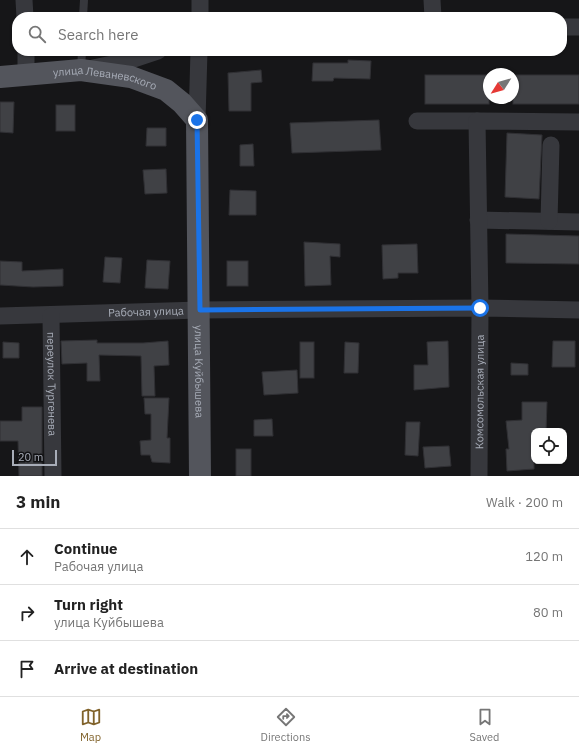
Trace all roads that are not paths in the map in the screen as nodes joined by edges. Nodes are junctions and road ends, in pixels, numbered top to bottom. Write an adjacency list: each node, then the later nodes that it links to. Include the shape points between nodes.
1 (24, 0): 5 (street)
2 (84, 0): 6 (lane)
3 (200, 0): 7 (street)
4 (432, 0): 8 (street)
5 (24, 12)
6 (83, 12)
7 (200, 12)
8 (433, 12)
9 (567, 27): 10 (street)
10 (579, 27)
11 (26, 56): 15 (street)
12 (143, 56): 14 (street, via 131,60)
13 (199, 56): 17 (street, улица Куйбышева)
14 (81, 61): 15 (main road, улица Леваневского); 17 (main road, улица Леваневского, via 166,90)
15 (26, 75): 16 (main road, улица Леваневского)
16 (0, 77)
17 (197, 120): 26 (main road, улица Куйбышева)
18 (417, 121): 19 (street)
19 (477, 122): 20 (street); 22 (street, Комсомольская улица)
20 (579, 122)
21 (551, 145): 23 (street)
22 (478, 220): 23 (street); 25 (street, Комсомольская улица)
23 (549, 222): 24 (street)
24 (579, 222)
25 (480, 308): 26 (street, Рабочая улица); 27 (street, Рабочая улица); 32 (street, Комсомольская улица)
26 (200, 310): 29 (street, Рабочая улица); 31 (main road, улица Куйбышева)
27 (579, 310)
28 (0, 316): 29 (street, Рабочая улица)
29 (51, 316): 30 (street, переулок Тургенева)
30 (53, 476)
31 (200, 476)
32 (480, 476)

